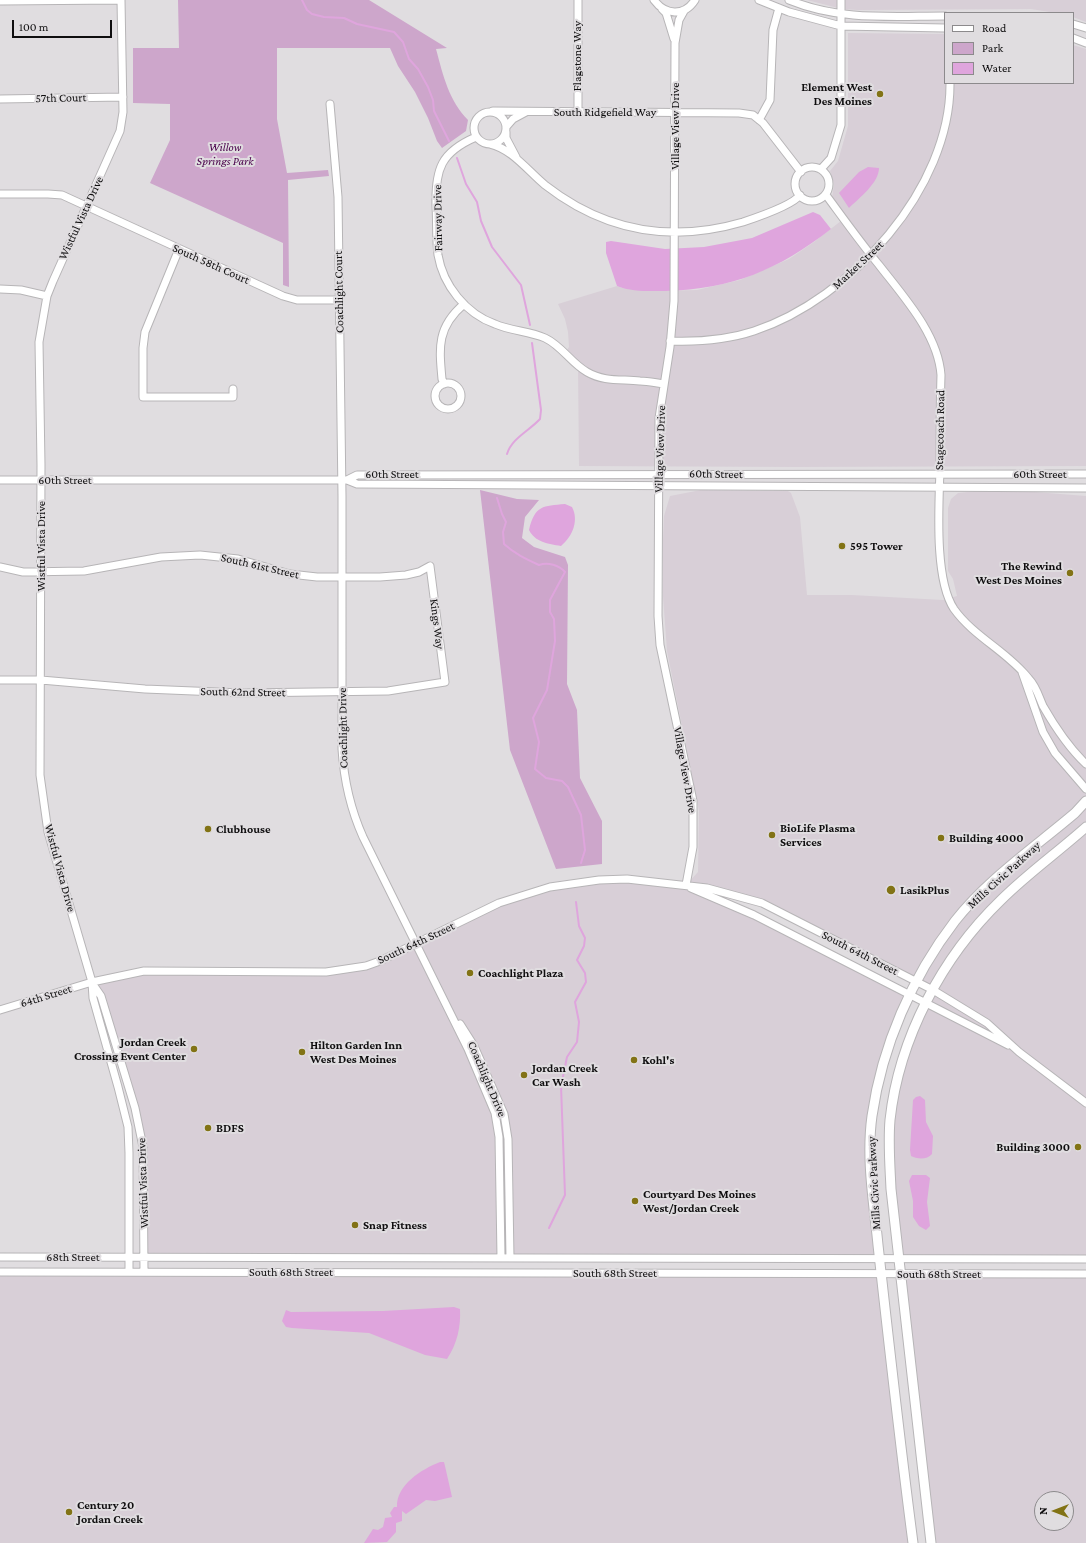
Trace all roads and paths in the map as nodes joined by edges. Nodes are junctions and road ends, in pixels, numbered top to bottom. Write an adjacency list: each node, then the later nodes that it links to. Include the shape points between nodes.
1 (121, 0): 8 (street); 22 (street, Wistful Vista Drive)
2 (578, 0): 28 (street, Flagstone Way)
3 (654, 0): 9 (street)
4 (695, 0): 11 (street)
5 (759, 0): 10 (street)
6 (789, 0): 12 (street)
7 (841, 0): 12 (street)
8 (0, 1)
9 (659, 6): 11 (street, via 672,12); 20 (street, via 666,13)
10 (779, 8): 15 (street); 29 (street, via 773,30 770,100)
11 (684, 11): 20 (street, Village View Drive, via 679,20)
12 (841, 15): 13 (street); 15 (street)
13 (944, 16)
14 (1074, 24): 17 (street)
15 (841, 26): 16 (street); 34 (street, via 841,125 831,158)
16 (944, 28)
17 (1086, 28)
18 (1074, 38): 19 (street)
19 (1086, 43)
20 (675, 44): 27 (street, Village View Drive)
21 (950, 84): 42 (street, Market Street, via 948,114 928,172 892,232)
22 (122, 97): 23 (street, 57th Court); 39 (street, Wistful Vista Drive, via 120,131)
23 (0, 99)
24 (330, 104): 45 (street, Coachlight Court, via 338,179)
25 (493, 111): 26 (street, South Ridgefield Way); 30 (street, via 501,115 506,123); 31 (street, via 482,113 476,119)
26 (526, 112): 28 (street, South Ridgefield Way); 30 (street, via 513,119)
27 (676, 112): 28 (street, South Ridgefield Way); 29 (street, South Ridgefield Way, via 739,113); 40 (street, Village View Drive)
28 (578, 113)
29 (759, 120): 35 (street)
30 (506, 129): 32 (street, via 498,142); 33 (street, via 510,146)
31 (476, 137): 32 (street); 46 (street, Fairway Drive, via 450,152 439,169 436,182 438,256 448,283)
32 (490, 144): 33 (street, via 502,148)
33 (517, 159): 40 (street, via 546,185 584,212 619,225)
34 (821, 169): 35 (street, via 810,167); 37 (street, via 829,178)
35 (801, 172): 38 (street, via 796,182)
36 (0, 194): 39 (street, South 58th Court, via 53,194 71,198)
37 (826, 195): 38 (street, via 811,201); 42 (street, Stagecoach Road)
38 (800, 196): 40 (street, via 764,215 735,224 707,231)
39 (87, 206): 41 (street, South 58th Court); 44 (street, Wistful Vista Drive)
40 (675, 232): 47 (street, Village View Drive, via 674,301)
41 (179, 249): 45 (street, South 58th Court, via 289,298); 50 (street, via 145,332 143,397 233,397)
42 (871, 254): 47 (street, Market Street, via 828,293 788,318 734,337); 52 (street, Stagecoach Road, via 913,308 939,362)
43 (0, 289): 44 (street, via 21,290)
44 (47, 296): 55 (street, Wistful Vista Drive, via 39,342)
45 (340, 300): 56 (street, Coachlight Court)
46 (464, 304): 48 (street, via 449,320 440,340); 49 (street, Fairway Drive, via 495,325 553,342 578,366 594,376 616,381)
47 (670, 341): 49 (street, Village View Drive)
48 (444, 384)
49 (664, 384): 51 (street, Village View Drive, via 660,418)
50 (233, 389)
51 (659, 473): 52 (street, 60th Street); 56 (street, 60th Street, via 357,474); 57 (street, Village View Drive)
52 (940, 473): 53 (street, 60th Street); 58 (street, Stagecoach Road)
53 (1086, 474)
54 (0, 480): 55 (street, 60th Street)
55 (40, 480): 56 (street, 60th Street); 62 (street, Wistful Vista Drive)
56 (344, 480): 57 (street, 60th Street, via 357,484); 63 (street, Coachlight Drive)
57 (659, 485): 58 (street, 60th Street); 73 (street, Village View Drive, via 657,587 660,645 694,812 693,847)
58 (940, 486): 59 (street, 60th Street); 64 (street, Stagecoach Road, via 939,537 949,598 961,617)
59 (1086, 488)
60 (430, 566): 63 (street, South 61st Street, via 406,575); 67 (street, Kings Way)
61 (0, 567): 62 (street, South 61st Street)
62 (41, 573): 63 (street, South 61st Street, via 84,571 161,557 200,555 238,559 303,576); 66 (street, Wistful Vista Drive)
63 (342, 577): 68 (street, Coachlight Drive)
64 (1021, 670): 69 (street, Stagecoach Road, via 1030,680 1062,736); 70 (street, Stagecoach Road, via 1043,732 1055,753)
65 (0, 680): 66 (street, South 62nd Street)
66 (41, 680): 68 (street, South 62nd Street, via 194,692); 75 (street, Wistful Vista Drive, via 40,775 48,832)
67 (445, 682): 68 (street, South 62nd Street, via 388,692)
68 (342, 693): 74 (street, Coachlight Drive, via 344,776 351,807 363,837)
69 (1086, 764)
70 (1086, 789)
71 (1086, 801): 76 (main road, Mills Civic Parkway, via 970,904 942,940)
72 (1086, 827): 77 (main road, Mills Civic Parkway, via 1000,900 952,958)
73 (686, 885): 74 (street, South 64th Street, via 627,879 550,887 499,903); 76 (street, South 64th Street, via 762,903); 78 (street, South 64th Street, via 754,915)
74 (417, 944): 75 (street, South 64th Street, via 380,961 326,972 144,971); 79 (street, Coachlight Drive)
75 (92, 982): 81 (street, 64th Street); 86 (street, Wistful Vista Drive, via 93,998 128,1127); 87 (street, Wistful Vista Drive, via 101,996 140,1126 143,1146)
76 (916, 982): 77 (street, South 64th Street); 78 (main road, Mills Civic Parkway)
77 (933, 990): 80 (main road, Mills Civic Parkway); 82 (street, South 64th Street, via 987,1023)
78 (910, 994): 80 (street, South 64th Street); 89 (main road, Mills Civic Parkway, via 885,1058 872,1119 870,1156)
79 (445, 1003): 85 (street, Coachlight Drive, via 468,1049 495,1114 499,1137); 88 (street, Coachlight Drive, via 474,1046 504,1114 508,1139)
80 (927, 1003): 82 (street, South 64th Street); 90 (main road, Mills Civic Parkway, via 903,1057 890,1119 890,1169)
81 (0, 1010)
82 (1019, 1052): 83 (street, South 64th Street)
83 (1086, 1103)
84 (0, 1257): 86 (street, 68th Street)
85 (501, 1257): 87 (street, South 68th Street); 88 (street, South 68th Street)
86 (129, 1258): 87 (street, 68th Street); 93 (street, Wistful Vista Drive)
87 (145, 1258): 94 (street, Wistful Vista Drive)
88 (510, 1258): 89 (street, South 68th Street)
89 (879, 1258): 90 (street, South 68th Street); 97 (main road, Mills Civic Parkway)
90 (898, 1258): 91 (street, South 68th Street); 95 (main road, Mills Civic Parkway)
91 (1086, 1259)
92 (0, 1272): 93 (street, 68th Street)
93 (129, 1272): 94 (street, 68th Street)
94 (144, 1272): 97 (street, South 68th Street)
95 (899, 1274): 96 (street, South 68th Street); 97 (street, South 68th Street); 99 (main road, Mills Civic Parkway)
96 (1086, 1274)
97 (881, 1275): 98 (main road, Mills Civic Parkway)
98 (912, 1543)
99 (931, 1543)

